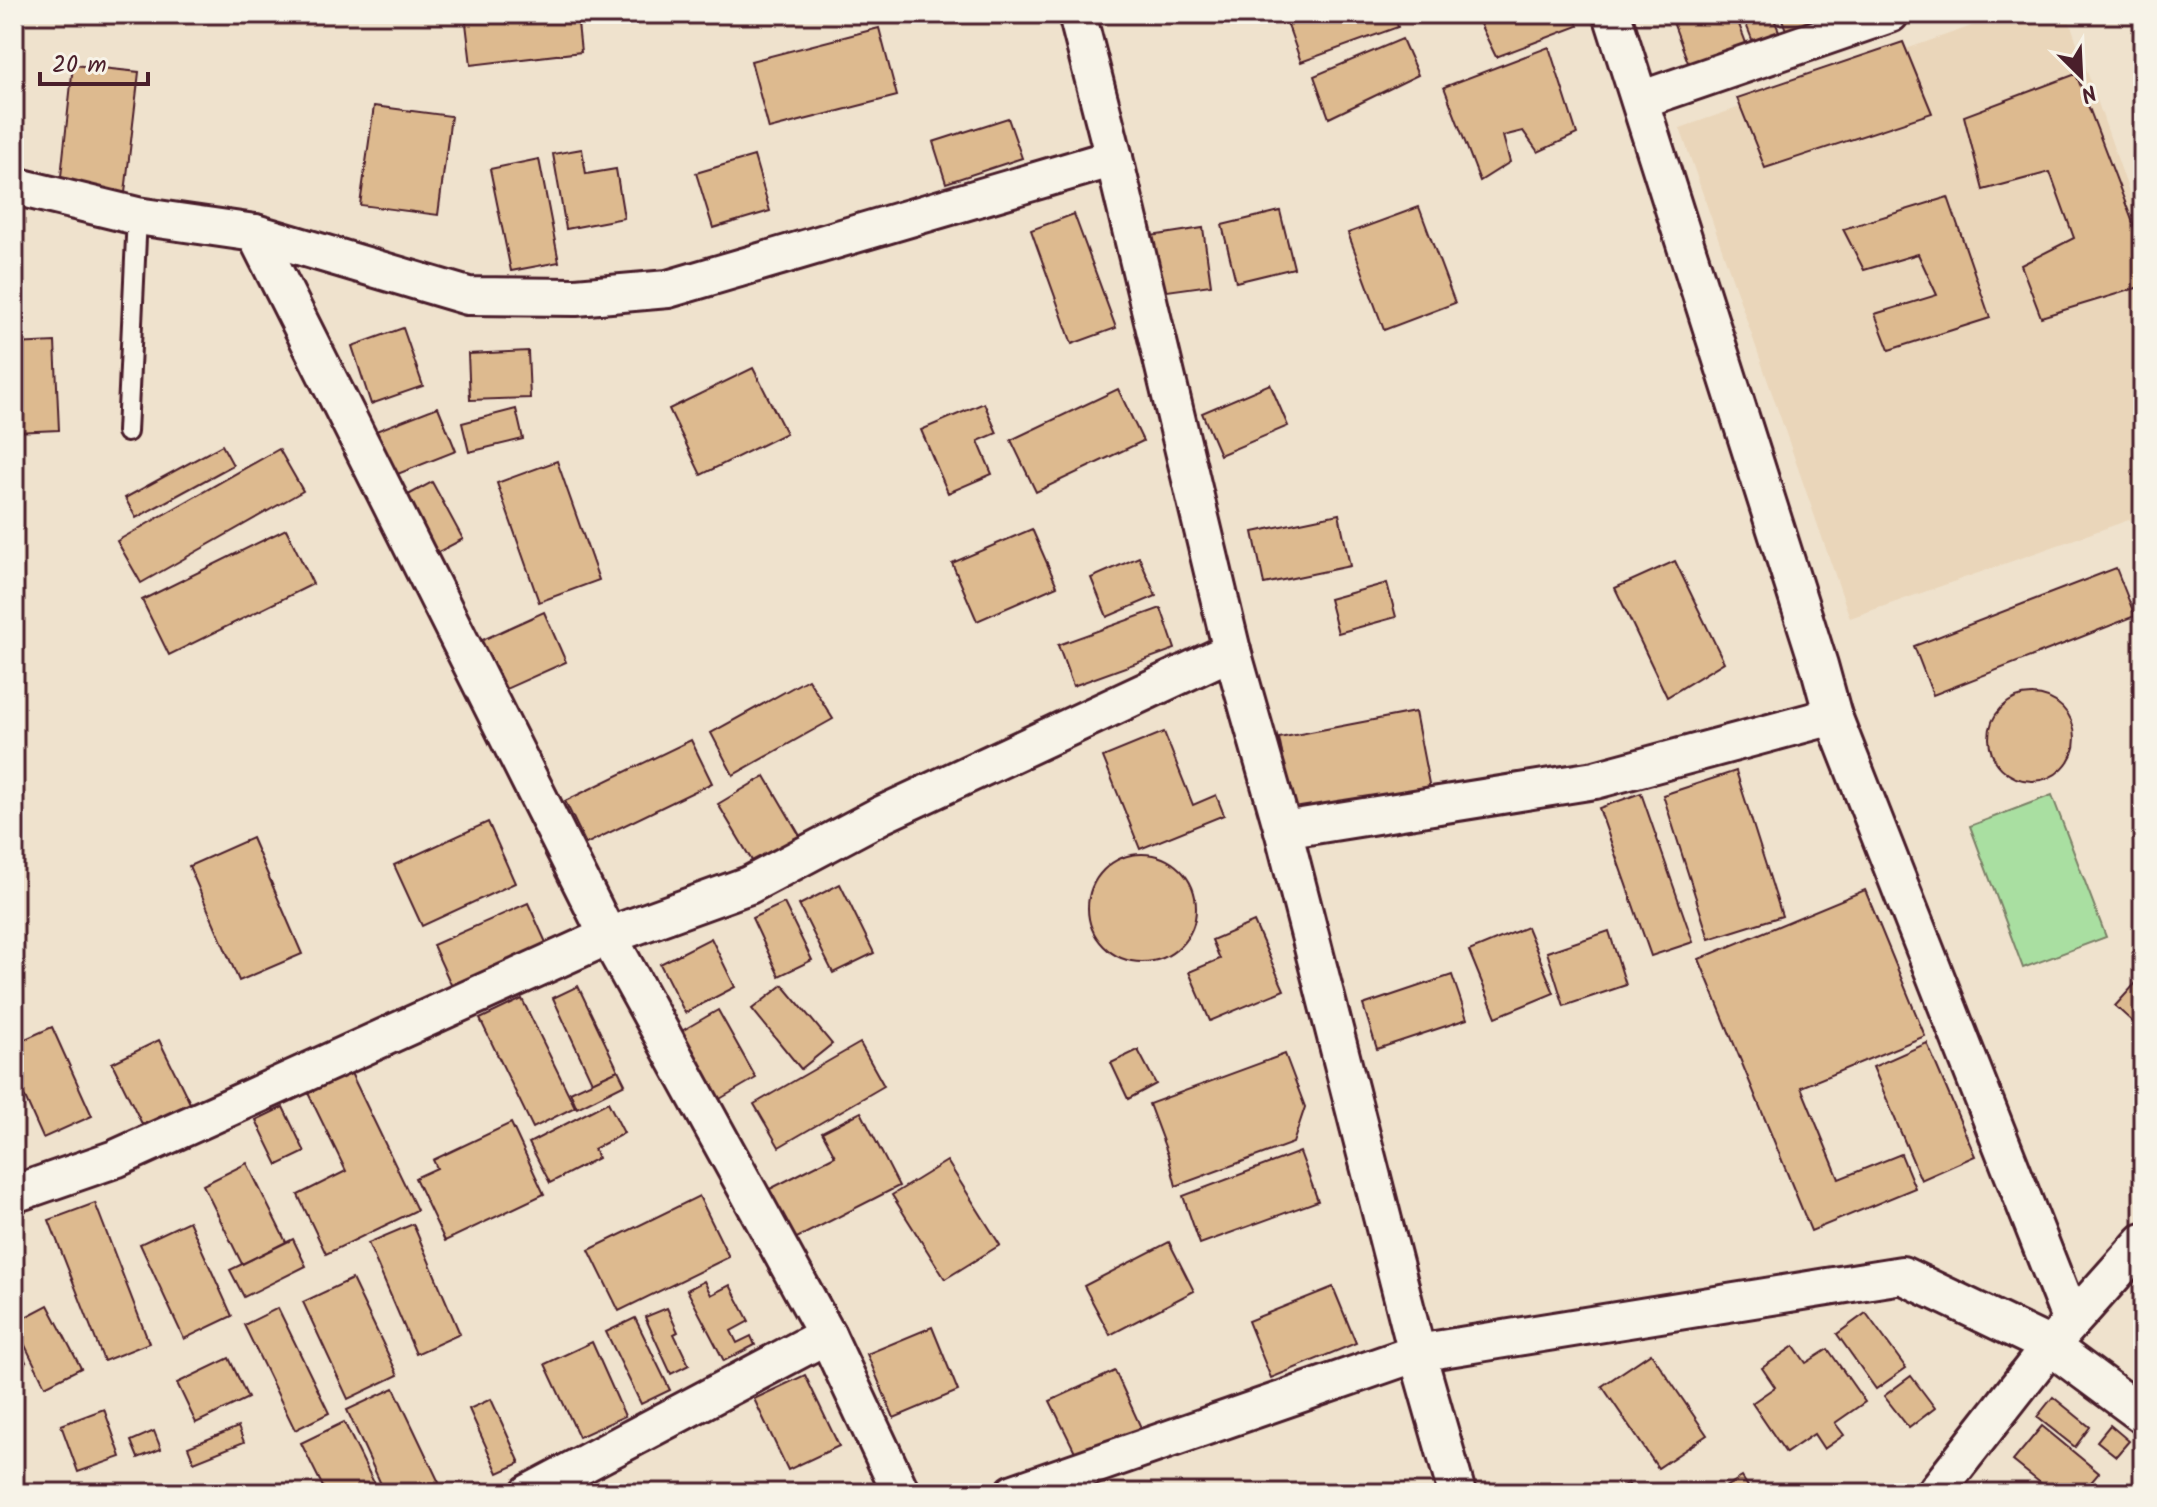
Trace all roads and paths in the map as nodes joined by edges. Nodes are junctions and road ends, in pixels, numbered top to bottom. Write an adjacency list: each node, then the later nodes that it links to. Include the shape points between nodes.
1 (1077, 14): 5 (street)
2 (1612, 14): 4 (street)
3 (1890, 14): 4 (street)
4 (1640, 100): 11 (street)
5 (1114, 158): 8 (street, via 668,289 576,297 468,296); 10 (street)
6 (14, 186): 7 (street)
7 (137, 216): 8 (street); 9 (lane)
8 (255, 233): 13 (street)
9 (127, 432)
10 (1232, 651): 12 (street); 13 (street, via 881,815 749,885)
11 (1833, 716): 12 (street, via 1595,780); 16 (street)
12 (1283, 830): 18 (street)
13 (608, 936): 14 (street, via 115,1159); 17 (street)
14 (14, 1194)
15 (2143, 1242): 16 (street)
16 (2061, 1333): 18 (street, via 1902,1275); 19 (street); 24 (street)
17 (827, 1335): 20 (street); 21 (street)
18 (1417, 1353): 22 (street); 23 (street)
19 (2143, 1415)
20 (529, 1493)
21 (901, 1493)
22 (1014, 1493)
23 (1457, 1493)
24 (1935, 1493)

